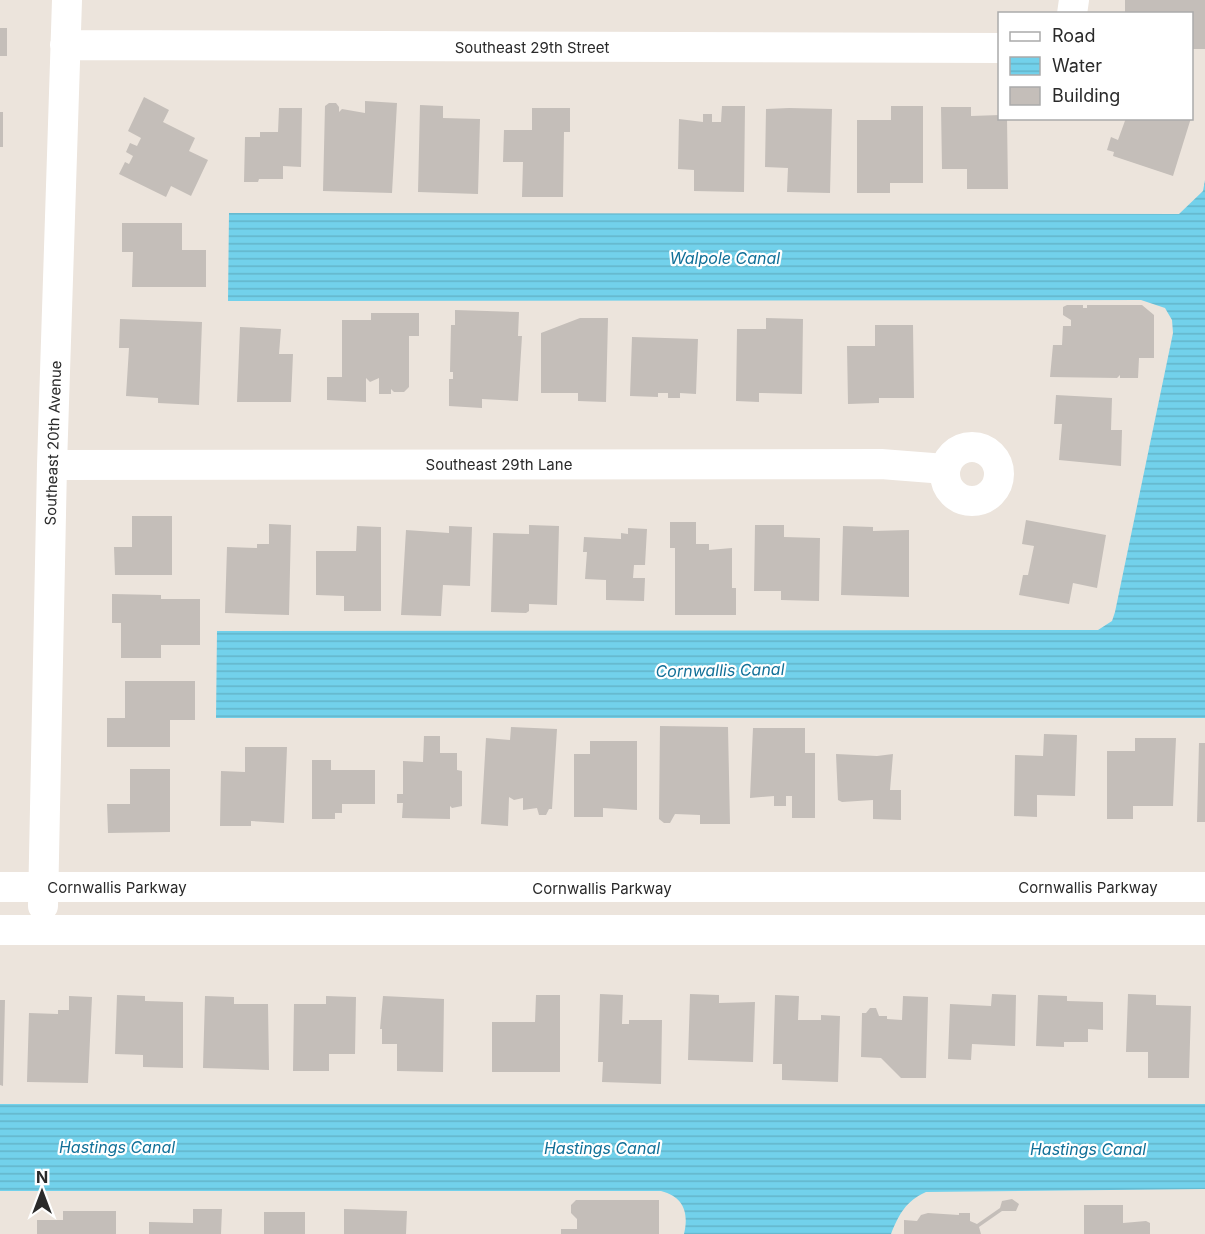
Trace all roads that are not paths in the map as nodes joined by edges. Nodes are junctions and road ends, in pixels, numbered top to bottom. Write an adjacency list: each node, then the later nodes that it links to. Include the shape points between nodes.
1 (67, 0): 2 (street, Southeast 20th Avenue)
2 (65, 45): 3 (street, Southeast 29th Street); 4 (street, Southeast 20th Avenue)
3 (998, 48)
4 (52, 465): 5 (street, Southeast 29th Lane, via 881,464); 7 (street, Southeast 20th Avenue)
5 (945, 469)
6 (0, 887): 7 (street, Cornwallis Parkway)
7 (43, 887): 9 (street, Cornwallis Parkway); 10 (street, Southeast 20th Avenue)
8 (1205, 887): 9 (street, Cornwallis Parkway)
9 (695, 888): 12 (street)
10 (44, 929): 11 (street); 12 (street)
11 (0, 930)
12 (695, 930): 13 (street)
13 (1205, 930)

